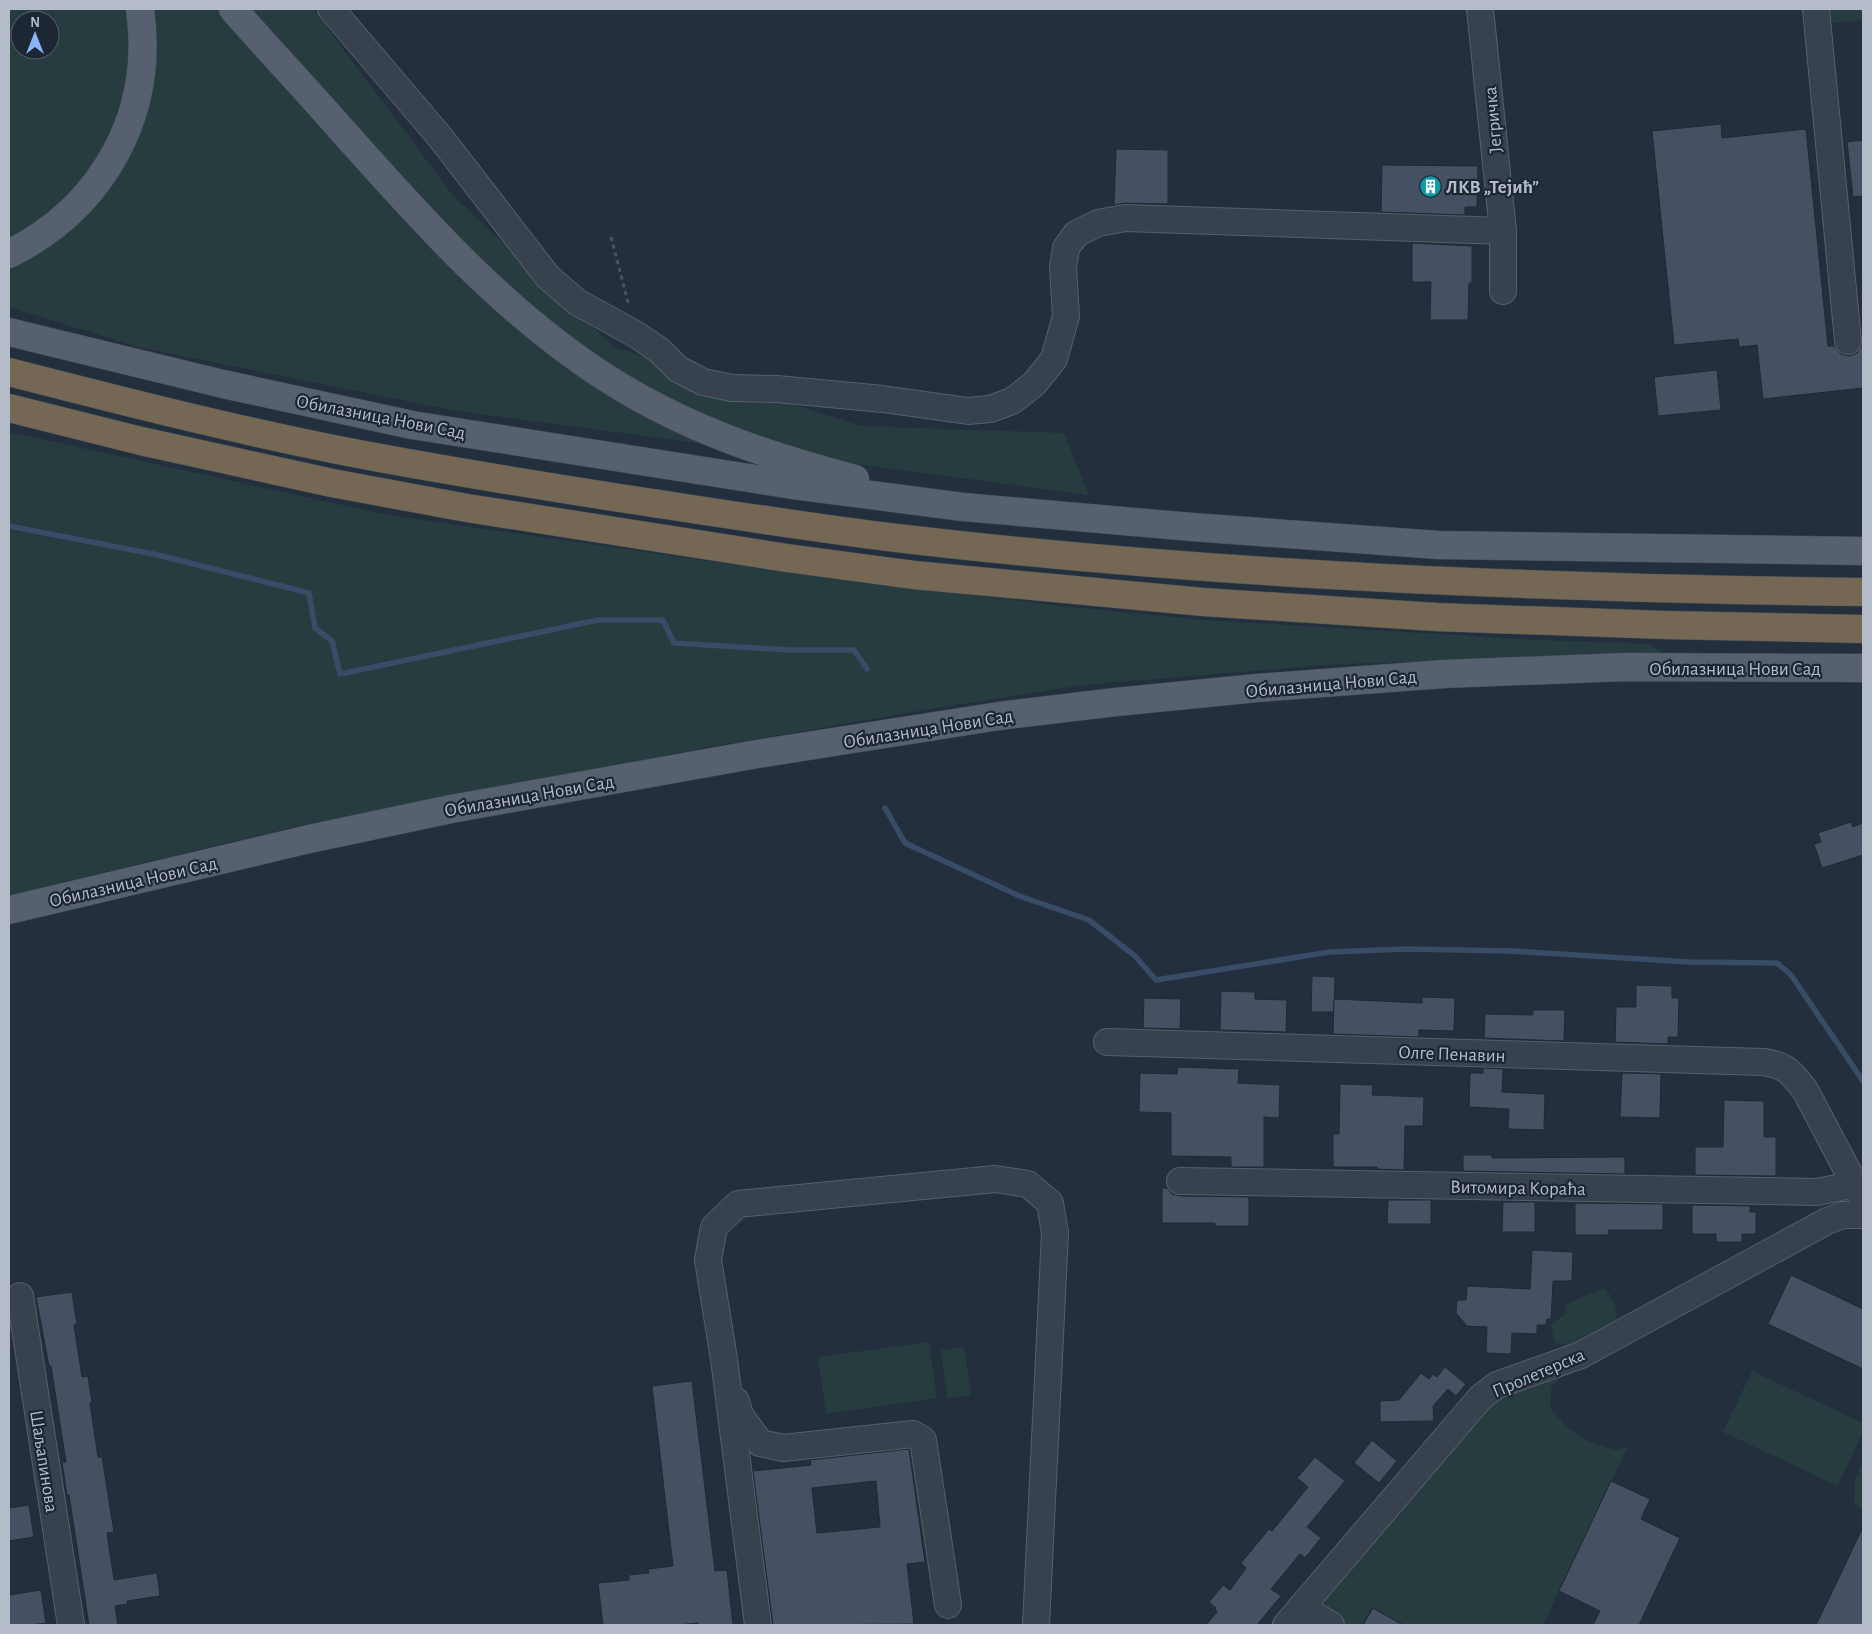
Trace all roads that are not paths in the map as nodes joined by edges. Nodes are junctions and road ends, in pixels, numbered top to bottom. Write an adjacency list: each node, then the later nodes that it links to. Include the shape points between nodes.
1 (140, 9): 7 (main road, via 143,48 137,102 110,164 69,214 44,234)
2 (233, 9): 13 (main road, via 482,279 544,334 608,379 675,416 776,457)
3 (331, 9): 6 (street, via 440,137 548,277 577,302 660,351 678,368 703,382 732,388 883,399 968,411 990,409 1012,401 1034,384 1054,359 1066,316 1062,267 1066,248 1076,234 1098,223 1125,218)
4 (1480, 9): 6 (street, Јегричка)
5 (1816, 9): 10 (street)
6 (1503, 231): 8 (street, Јегричка)
7 (9, 254)
8 (1503, 291)
9 (9, 332): 13 (main road, Обилазница Нови Сад, via 223,384 412,425 793,485)
10 (1848, 341)
11 (9, 372): 15 (highway, via 346,452 792,525 905,539 1046,554 1326,575 1579,586)
12 (9, 408): 16 (highway, via 332,483 467,508 914,575 1203,602 1436,616)
13 (963, 506): 14 (main road, Обилазница Нови Сад, via 1438,544)
14 (1863, 551)
15 (1863, 592)
16 (1863, 629)
17 (1863, 668): 18 (main road, Обилазница Нови Сад, via 1625,667 1444,674 1257,688 999,716 757,754 451,809)
18 (9, 910)
19 (1107, 1042): 21 (street, Олге Пенавин, via 1778,1064 1805,1090)
20 (1180, 1181): 21 (street, Витомира Кораћа)
21 (1860, 1192)
22 (1863, 1215): 26 (street, Пролетерска, via 1843,1215 1827,1221 1581,1355 1497,1385 1481,1397)
23 (20, 1296): 27 (street, Шаљапинова)
24 (724, 1359): 25 (street, via 740,1415 760,1443 783,1448 913,1434 923,1440); 28 (street); 29 (street, via 708,1260 714,1227 738,1204 995,1179 1028,1184 1050,1203 1055,1233)
25 (948, 1605)
26 (1294, 1616): 30 (street)
27 (71, 1625)
28 (758, 1625)
29 (1036, 1625)
30 (1331, 1625)

